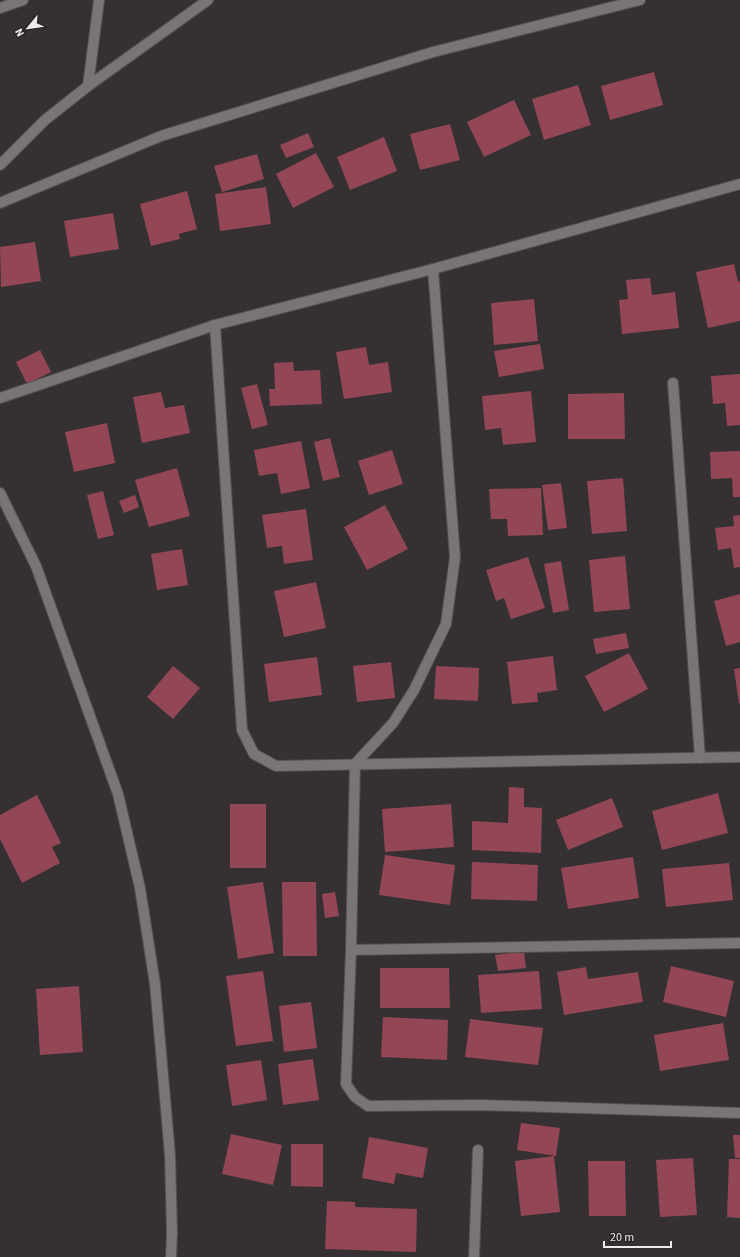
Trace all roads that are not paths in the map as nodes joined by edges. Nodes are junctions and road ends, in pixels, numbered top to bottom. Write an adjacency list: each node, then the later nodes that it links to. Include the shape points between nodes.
1 (23, 0): 5 (street)
2 (99, 0): 6 (street)
3 (208, 0): 6 (street)
4 (640, 0): 9 (street, via 433,52 161,136)
5 (0, 8)
6 (88, 86): 7 (street, via 45,120)
7 (0, 164)
8 (740, 184): 10 (street)
9 (0, 203)
10 (433, 270): 11 (street); 17 (street, via 455,557 446,624 414,690 393,723)
11 (215, 325): 13 (street); 17 (street, via 242,730 254,754 276,766)
12 (673, 383): 16 (street)
13 (0, 398)
14 (0, 493): 22 (street, via 36,566 118,794 140,888 156,984 170,1155)
15 (740, 757): 16 (street)
16 (700, 758): 17 (street)
17 (355, 764): 19 (street)
18 (740, 943): 19 (street)
19 (351, 950): 20 (street, via 346,1084 355,1097 368,1106 480,1105)
20 (740, 1113)
21 (478, 1150): 23 (street)
22 (171, 1257)
23 (474, 1257)

